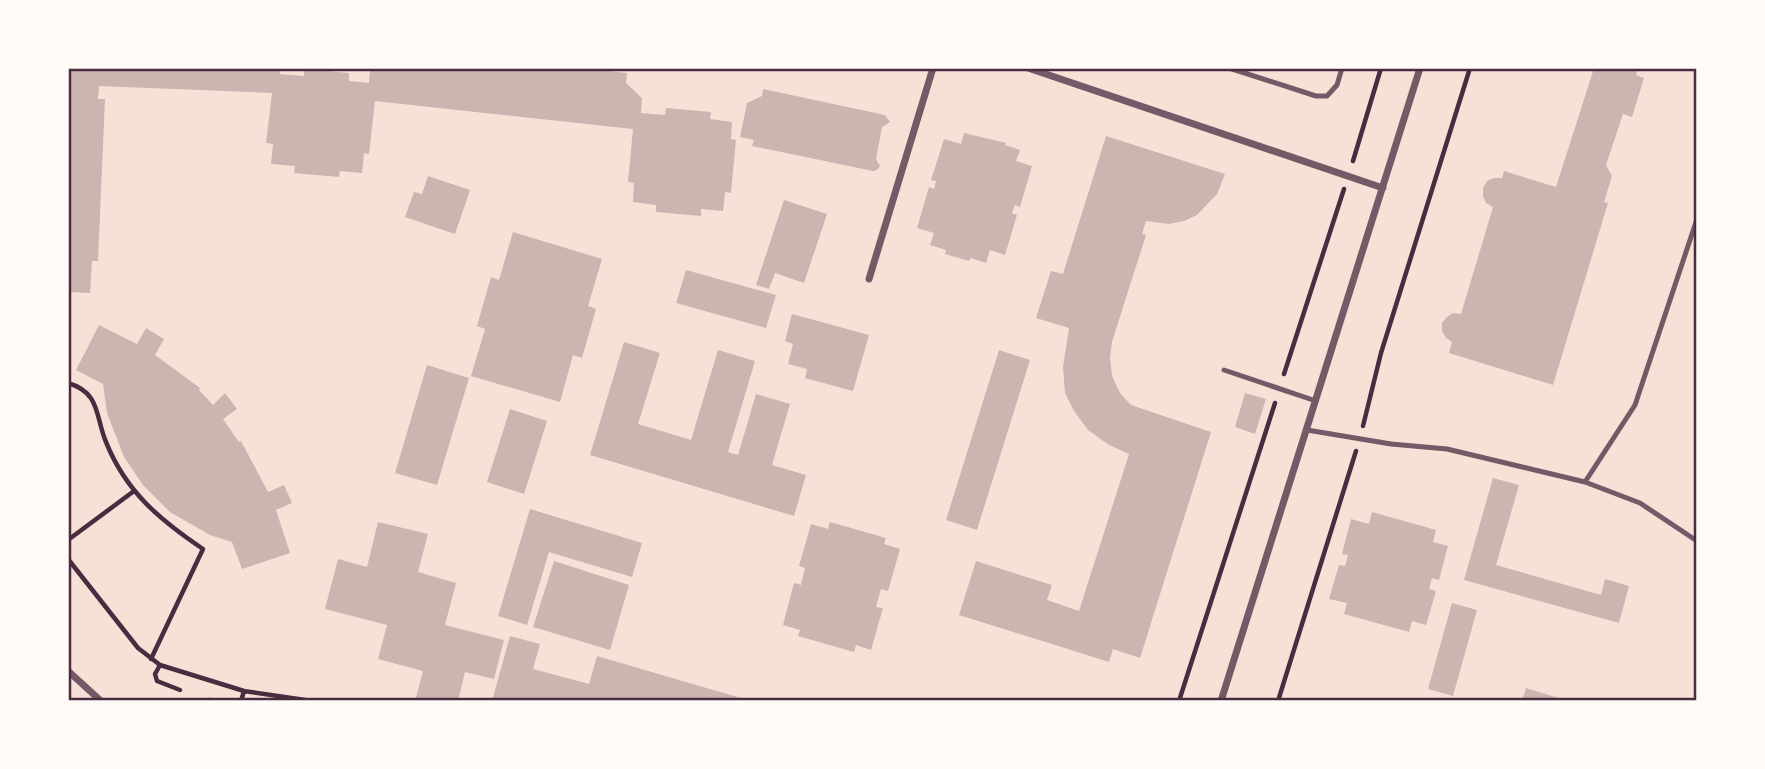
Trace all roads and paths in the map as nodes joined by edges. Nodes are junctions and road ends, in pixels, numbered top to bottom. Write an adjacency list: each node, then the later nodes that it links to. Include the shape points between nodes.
1 (933, 68): 9 (street)
2 (1028, 68): 7 (street)
3 (1228, 68): 4 (lane, via 1316,96 1327,96 1337,85)
4 (1342, 68)
5 (1420, 68): 7 (street)
6 (1470, 68): 14 (path, via 1381,353)
7 (1382, 188): 12 (street)
8 (1697, 219): 15 (lane, via 1634,405)
9 (869, 279)
10 (1224, 370): 12 (lane)
11 (68, 383): 16 (path, via 94,398 105,440)
12 (1316, 401): 13 (street)
13 (1307, 430): 14 (lane); 28 (street)
14 (1359, 439): 15 (lane, via 1447,449); 29 (path)
15 (1586, 482): 18 (lane, via 1640,503)
16 (134, 491): 17 (path); 20 (path, via 165,523 203,549)
17 (68, 540)
18 (1697, 541)
19 (68, 559): 20 (path)
20 (151, 659): 21 (path)
21 (160, 665): 23 (path, via 155,674 158,681); 24 (path)
22 (68, 671): 25 (street)
23 (180, 690)
24 (244, 691): 26 (path); 27 (path)
25 (101, 701)
26 (241, 701)
27 (312, 701)
28 (1221, 701)
29 (1278, 701)

